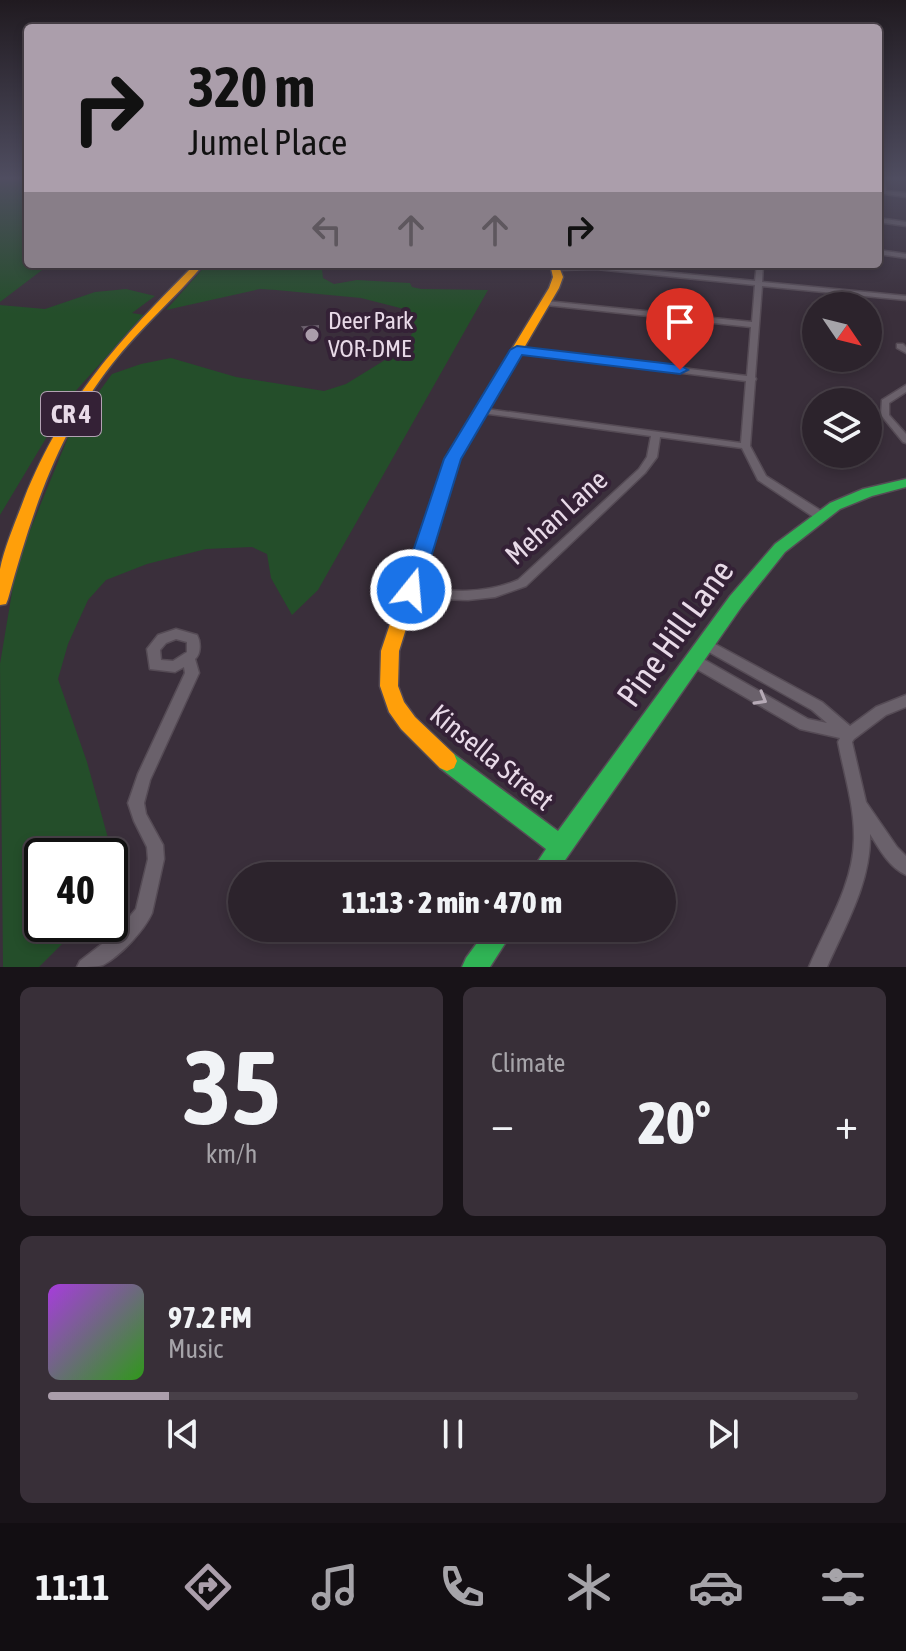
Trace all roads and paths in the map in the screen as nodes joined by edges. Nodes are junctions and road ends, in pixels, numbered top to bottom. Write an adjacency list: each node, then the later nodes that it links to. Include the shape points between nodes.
1 (882, 253): 2 (street)
2 (906, 256)
3 (196, 268): 21 (street, CR 4, via 112,359 65,424 42,474)
4 (556, 268): 9 (street, Kinsella Street, via 557,282)
5 (606, 268): 7 (street)
6 (760, 268): 7 (street)
7 (759, 283): 8 (street); 10 (street)
8 (906, 298)
9 (546, 303): 10 (street); 11 (street, Kinsella Street)
10 (755, 325): 12 (street)
11 (517, 350): 12 (street); 14 (street, Kinsella Street)
12 (752, 379): 17 (street)
13 (906, 388): 16 (street, via 885,402 885,415)
14 (482, 410): 15 (street); 20 (street, Kinsella Street, via 452,459)
15 (656, 434): 17 (street); 20 (street, Mehan Lane, via 652,457 642,471 522,583 464,598)
16 (906, 440)
17 (745, 446): 19 (street, via 762,478)
18 (906, 483): 19 (street, Pine Hill Lane, via 866,492)
19 (819, 515): 22 (street, Pine Hill Lane, via 762,563)
20 (411, 590): 28 (street, Kinsella Street, via 390,651 387,680 395,705 429,745)
21 (0, 599)
22 (704, 643): 24 (street, Pine Hill Lane); 26 (street, via 817,706)
23 (189, 659): 32 (street, via 192,673 136,803 156,859 143,913 121,940)
24 (693, 660): 26 (street, one-way to 26, via 805,725); 28 (street, Pine Hill Lane)
25 (906, 701): 26 (street)
26 (849, 734): 27 (street, via 845,742)
27 (860, 804): 30 (street); 34 (street, via 862,843 856,875)
28 (561, 847): 29 (street, Pine Hill Lane)
29 (550, 862)
30 (906, 867)
31 (493, 942): 33 (street)
32 (86, 967)
33 (475, 967)
34 (818, 967)

